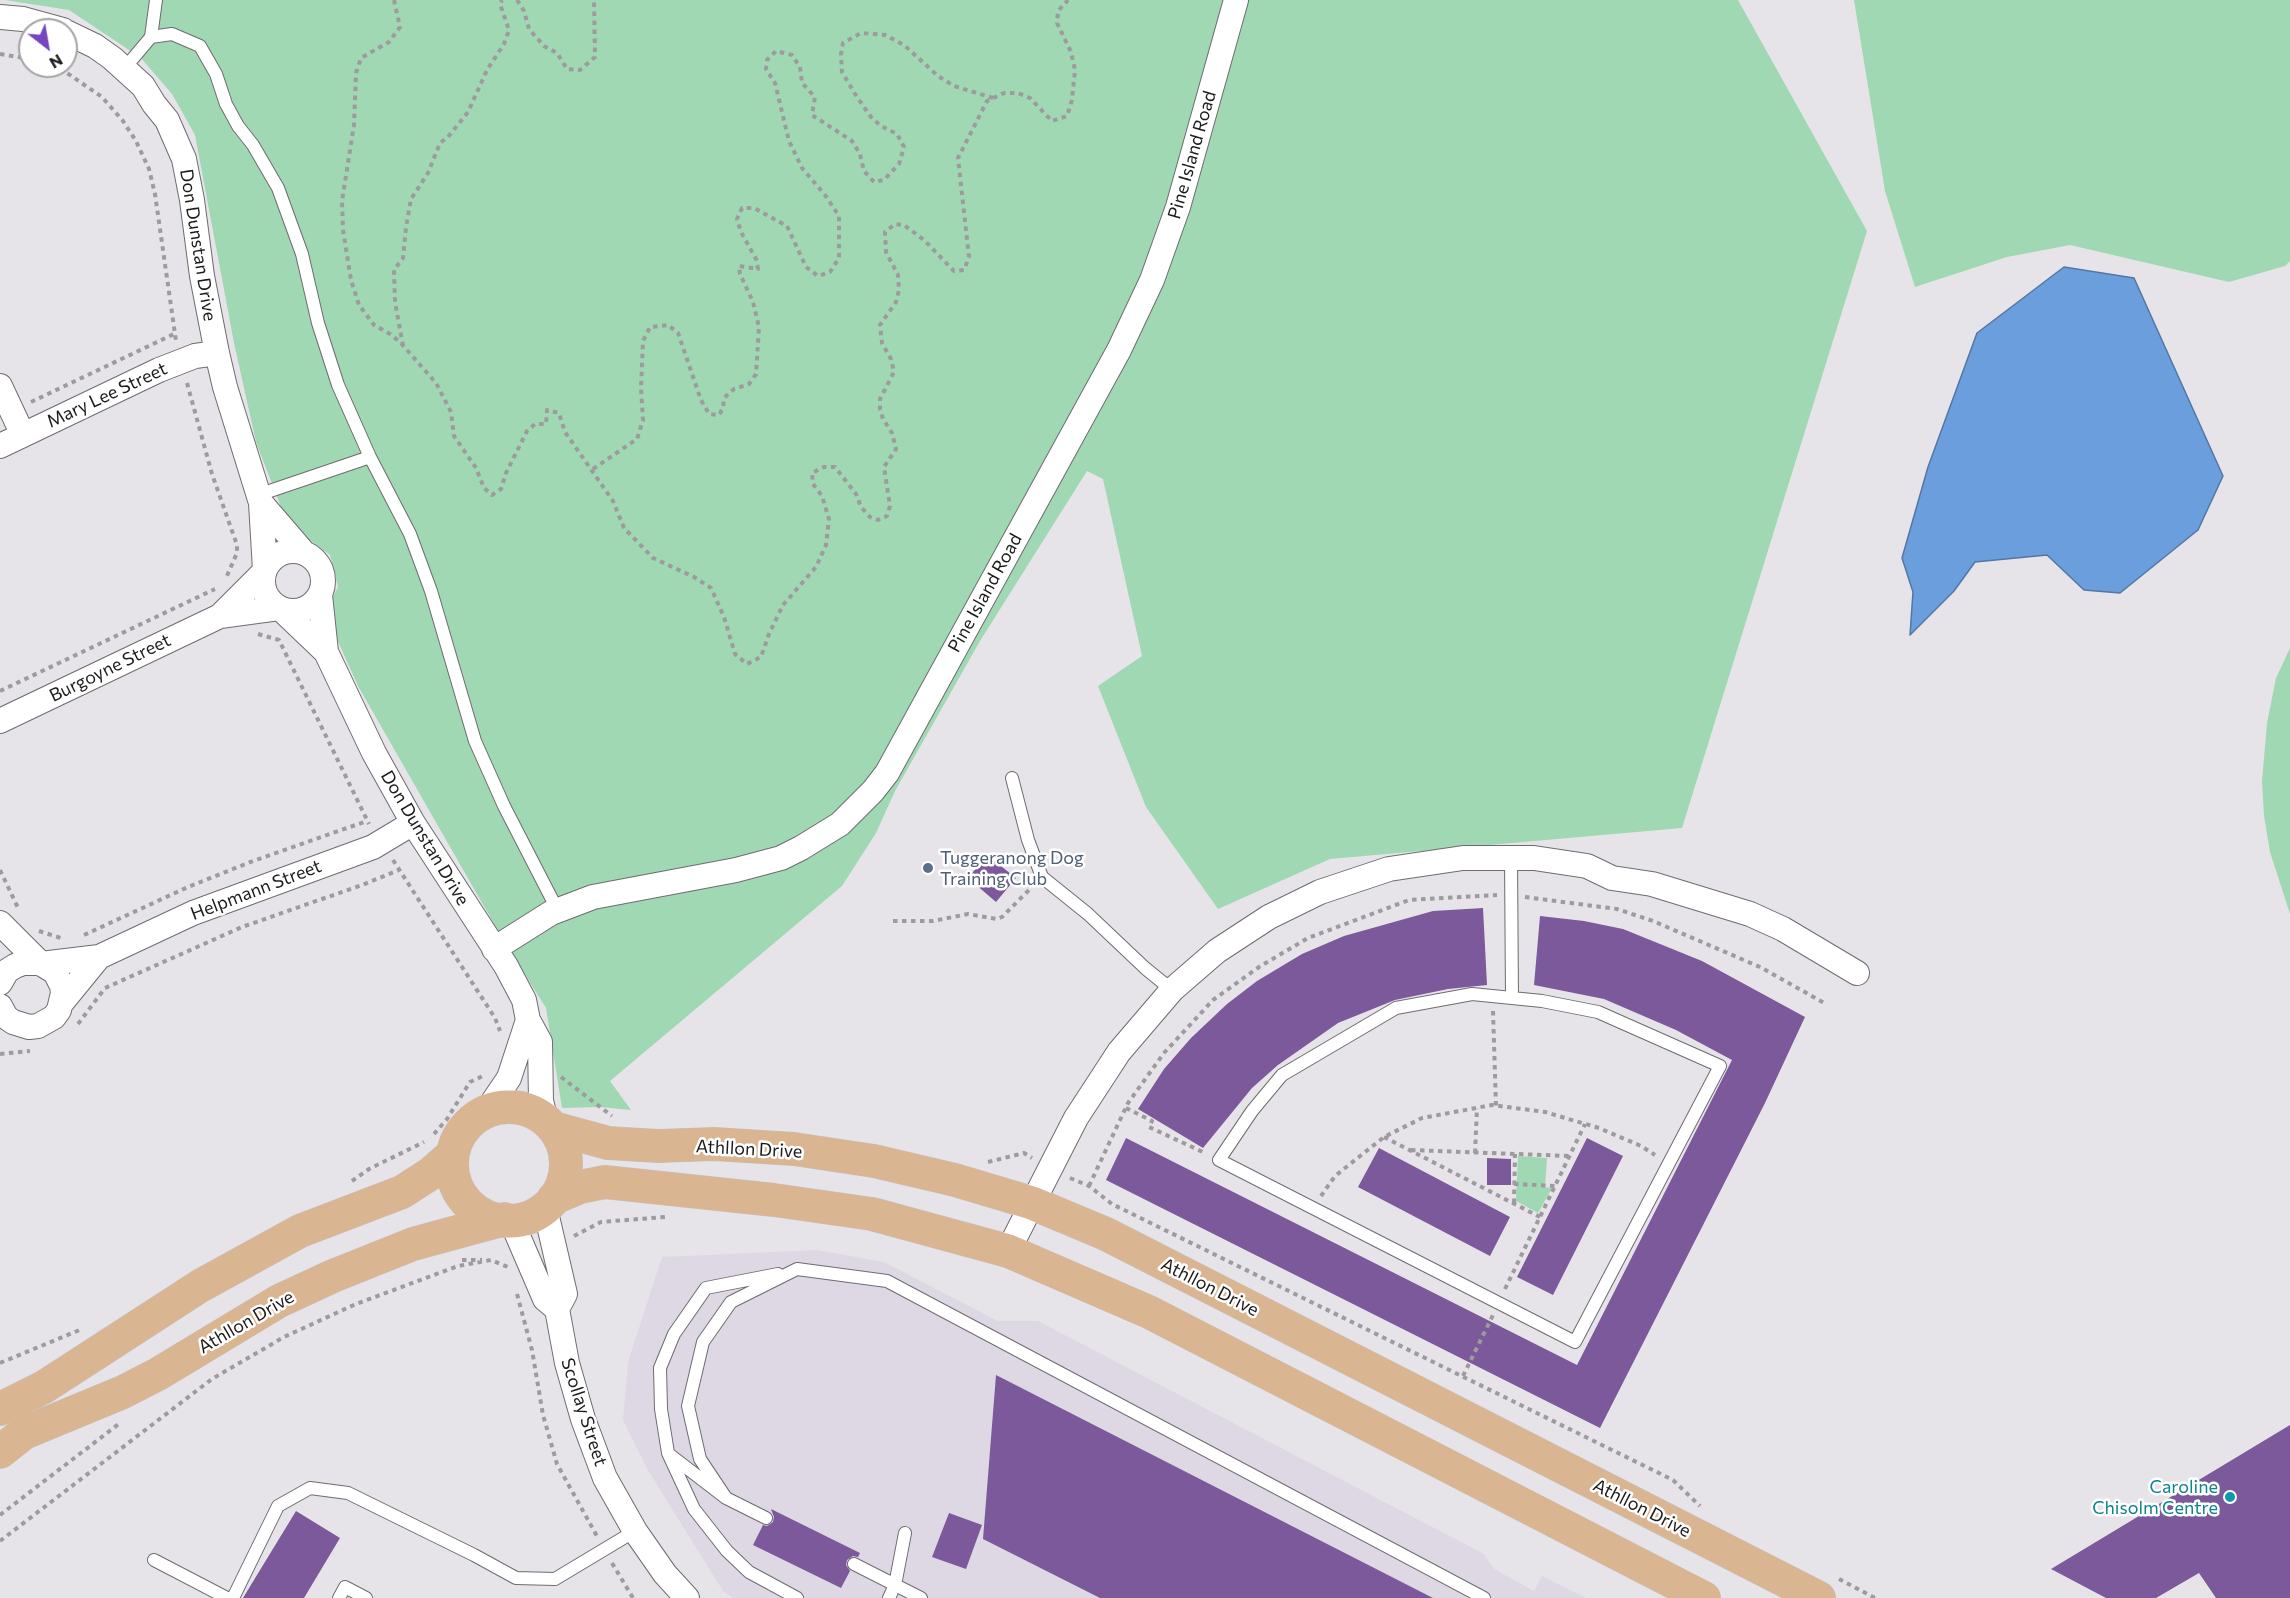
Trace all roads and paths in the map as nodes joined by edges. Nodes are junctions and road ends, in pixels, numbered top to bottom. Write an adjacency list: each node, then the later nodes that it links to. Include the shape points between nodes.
1 (156, 0): 10 (lane)
2 (394, 0): 18 (path, via 400,27 389,42 361,58 356,73 354,125 342,201 351,280 359,305 374,325)
3 (502, 0): 18 (path, via 509,30 504,44 468,112 440,143 428,173 411,199 403,258 394,270)
4 (516, 0): 5 (path, via 529,29 544,46 557,53 567,69 580,70 595,57)
5 (594, 0)
6 (1068, 0): 16 (path, via 1058,11 1056,23 1076,70 1067,116 1052,121 1030,98 1017,93)
7 (1236, 0): 46 (street, Pine Island Road, via 1178,207 1152,280 1113,360 873,791 840,824 781,858 593,897)
8 (0, 17): 9 (street, Don Dunstan Drive)
9 (18, 19)
10 (151, 37): 14 (lane); 25 (lane, via 172,34 200,46 238,126 278,188 302,254 338,385)
11 (78, 38): 14 (street, Don Dunstan Drive)
12 (0, 54): 13 (path)
13 (18, 57)
14 (124, 69): 19 (street, Don Dunstan Drive, via 143,86 167,120 184,159)
15 (74, 78): 17 (path, via 102,97 123,121 149,170)
16 (993, 98): 26 (path, via 987,101 958,158 969,257 964,270 954,271 904,225 895,224 885,232 886,252 898,275 899,290 896,302 880,325 882,343 894,372 880,399 883,419 896,449 884,467 890,499 887,516 870,518 835,467 812,473 829,519 826,545 816,567 783,606 761,657 747,664 735,654 711,588 653,558 624,528); 26 (path, via 954,86 904,45 885,35 861,33 843,43 842,72 871,117 897,134 904,147 899,164 884,180 874,182 864,171 852,141 812,115 816,97 801,83 800,67 792,56 776,51 771,55 766,69 775,83 789,141 802,168 839,216 838,258 830,272 818,276 806,267 787,226 754,208 742,208 737,219 758,269 739,266 759,327 756,374 749,384 724,398 719,415 709,414 678,333 668,325 650,327 643,341 643,420 637,439)
17 (174, 334): 20 (path); 22 (path)
18 (403, 347): 26 (path, via 436,383 451,412 454,436 492,495 501,489 527,431 535,424 546,424 547,410 559,413 565,432)
19 (217, 353): 20 (street, Mary Lee Street); 27 (street, Don Dunstan Drive)
20 (181, 361): 23 (street, Mary Lee Street); 30 (path, via 212,474 237,545)
21 (0, 386): 22 (street)
22 (12, 411): 23 (street)
23 (23, 435): 24 (street, Mary Lee Street)
24 (0, 446)
25 (370, 457): 27 (lane); 46 (lane, via 410,534 475,741)
26 (593, 469)
27 (260, 499): 28 (street, Don Dunstan Drive); 29 (street, Don Dunstan Drive)
28 (304, 553): 29 (street, via 285,552 276,556); 32 (street, via 321,570)
29 (264, 571): 33 (street, via 267,597); 34 (street, Burgoyne Street)
30 (225, 581)
31 (220, 586): 36 (path)
32 (320, 595): 33 (street, via 298,610); 35 (street, Don Dunstan Drive)
33 (280, 608): 34 (street, Burgoyne Street); 35 (street, Don Dunstan Drive)
34 (220, 616): 37 (street, Burgoyne Street)
35 (326, 652): 40 (street, Don Dunstan Drive)
36 (0, 692)
37 (0, 721)
38 (1012, 778): 44 (lane)
39 (368, 820): 50 (path, via 199,883)
40 (412, 823): 52 (street, Don Dunstan Drive); 53 (street, Helpmann Street, via 373,847 194,913)
41 (1511, 858): 45 (lane); 55 (street, via 1587,866 1612,878 1652,884 1750,914); 57 (street, via 1464,858 1389,869 1320,892 1269,916 1216,951)
42 (0, 870): 47 (path)
43 (399, 870): 65 (path, via 233,931 105,988)
44 (1042, 877): 48 (path, via 997,919 968,914 933,921); 57 (lane)
45 (1511, 896): 59 (lane); 61 (path, via 1617,909 1644,918 1760,967); 69 (path, via 1409,900 1308,938 1213,1000 1164,1053)
46 (558, 911): 52 (street, Pine Island Road)
47 (12, 920): 54 (street)
48 (893, 921)
49 (34, 930): 51 (path)
50 (77, 939)
51 (71, 941)
52 (494, 949): 63 (street, Don Dunstan Drive, via 524,1000)
53 (99, 957): 54 (street, Helpmann Street); 60 (street, Helpmann Street)
54 (41, 964): 56 (street, Helpmann Street, via 15,966); 60 (street, via 59,978)
55 (1857, 973)
56 (0, 983)
57 (1172, 990): 86 (street, via 1119,1052 1076,1118)
58 (1493, 996): 59 (lane); 68 (path); 80 (lane, via 1472,994 1396,1008 1320,1052 1282,1075)
59 (1512, 998): 81 (lane, via 1598,1012 1720,1066)
60 (63, 1001): 64 (street, Helpmann Street, via 47,1023)
61 (1827, 1004)
62 (0, 1006): 64 (street)
63 (528, 1020): 71 (street, via 509,1078); 72 (street, Don Dunstan Drive, via 540,1042 541,1101)
64 (10, 1028)
65 (75, 1029)
66 (37, 1050): 67 (path)
67 (0, 1054)
68 (1497, 1106): 70 (path); 73 (path, via 1545,1112)
69 (1126, 1108): 80 (path, via 1152,1121 1149,1126); 83 (path)
70 (1477, 1108): 74 (path, via 1422,1118); 76 (path)
71 (486, 1112): 72 (main road, via 513,1107); 77 (main road, via 464,1129)
72 (549, 1124): 85 (main road, via 566,1163 565,1176); 86 (main road, Athllon Drive, via 608,1143 794,1149 862,1160 955,1180)
73 (1585, 1124): 79 (path); 81 (path, via 1641,1146)
74 (1384, 1137): 75 (path); 89 (path, via 1335,1176)
75 (1409, 1150): 76 (path); 87 (path)
76 (1475, 1153): 78 (path)
77 (453, 1154): 92 (main road, via 452,1168 461,1195 482,1214); 103 (main road, via 402,1192 300,1231 200,1286 44,1387)
78 (1515, 1154): 79 (path); 82 (path)
79 (1569, 1156): 84 (path)
80 (1219, 1160): 89 (lane)
81 (1669, 1163): 100 (lane, via 1575,1342)
82 (1514, 1184): 84 (path); 87 (path)
83 (1089, 1186)
84 (1555, 1186): 91 (path)
85 (549, 1203): 92 (main road, via 522,1219); 93 (street, Scollay Street); 94 (main road, via 580,1188 605,1182 740,1196 872,1214)
86 (1032, 1203): 94 (street); 127 (main road, Athllon Drive, via 1106,1234)
87 (1514, 1203): 91 (path)
88 (1112, 1204): 102 (path)
89 (1313, 1208): 100 (lane)
90 (672, 1216): 93 (path, via 601,1222)
91 (1540, 1216): 100 (path)
92 (508, 1220): 97 (street, Scollay Street); 104 (main road, Athllon Drive, via 413,1244 333,1276 279,1301 123,1392 24,1433)
93 (556, 1250): 101 (street, Scollay Street, via 565,1294)
94 (1008, 1251): 126 (main road, via 1149,1312)
95 (458, 1260): 96 (path)
96 (491, 1260): 97 (path); 97 (path); 111 (path, via 458,1266 284,1336 212,1379)
97 (518, 1262): 101 (street, Scollay Street)
98 (796, 1270): 105 (lane, via 706,1288 674,1334 660,1368); 106 (lane, via 731,1302 703,1342 688,1406 700,1459); 125 (lane, via 887,1281)
99 (515, 1288): 112 (path, via 557,1464)
100 (1498, 1303): 102 (path)
101 (557, 1309): 109 (street, Scollay Street, via 582,1419 606,1478)
102 (1463, 1376): 107 (path, via 1673,1480)
103 (0, 1409)
104 (0, 1452)
105 (668, 1453): 106 (lane); 122 (lane, via 694,1509 727,1551 748,1572)
106 (726, 1498): 108 (lane)
107 (1704, 1509)
108 (766, 1518)
109 (635, 1531): 112 (lane); 121 (street, Scollay Street, via 664,1574)
110 (905, 1533): 115 (lane)
111 (0, 1541)
112 (605, 1549): 117 (lane, via 555,1579 516,1578 348,1493 310,1488 278,1506); 120 (path)
113 (154, 1560): 116 (lane)
114 (854, 1564): 115 (lane)
115 (895, 1585): 123 (lane); 124 (lane)
116 (227, 1598)
117 (233, 1598)
118 (339, 1598): 119 (lane, via 345,1587)
119 (366, 1598)
120 (633, 1598)
121 (687, 1598)
122 (797, 1598)
123 (889, 1598)
124 (921, 1598)
125 (1484, 1598)
126 (1704, 1598)
127 (1819, 1598)

